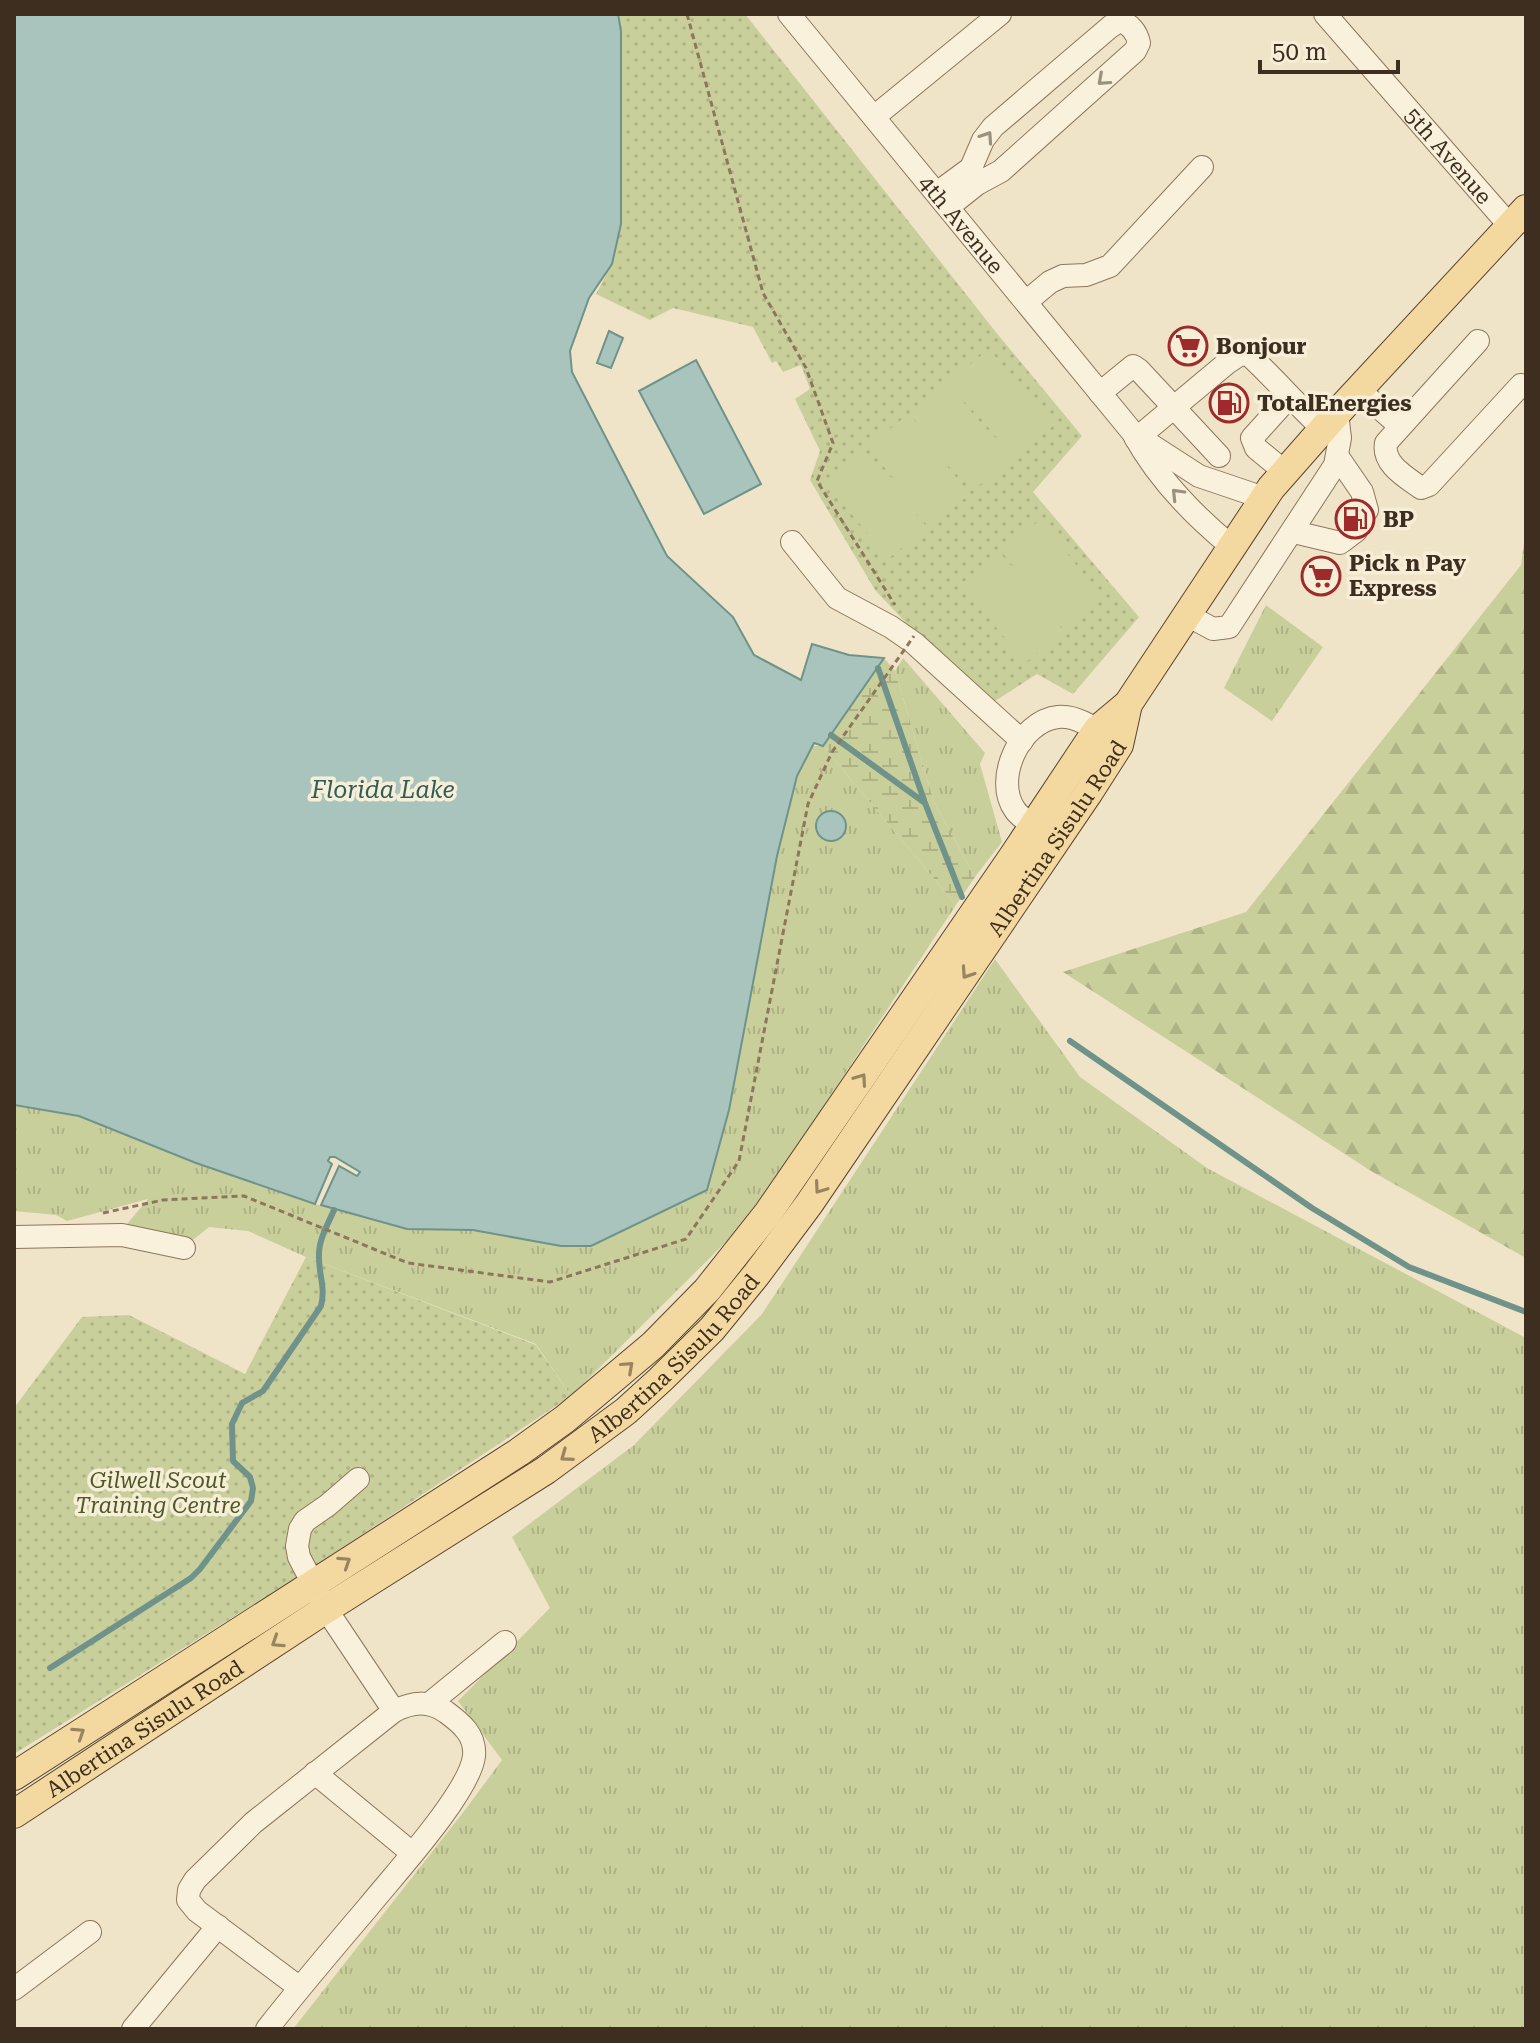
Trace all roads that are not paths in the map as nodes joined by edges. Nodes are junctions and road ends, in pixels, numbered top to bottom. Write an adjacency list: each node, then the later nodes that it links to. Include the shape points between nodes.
1 (789, 14): 4 (street, 4th Avenue)
2 (1000, 14): 4 (street)
3 (1325, 14): 7 (street, 5th Avenue)
4 (874, 117): 6 (street, 4th Avenue)
5 (1202, 167): 8 (street, via 1110,266 1063,276)
6 (943, 200): 6 (street, one-way to 6, via 971,168 993,127 1110,27 1119,21 1138,35 1135,51 1001,171); 8 (street, 4th Avenue)
7 (1518, 218): 11 (main road, Albertina Sisulu Road)
8 (1026, 302): 12 (street, 4th Avenue)
9 (1478, 341): 16 (street)
10 (1521, 385): 16 (street, via 1425,487 1386,456 1386,443)
11 (1359, 390): 15 (main road, Albertina Sisulu Road); 16 (street)
12 (1100, 393): 14 (street, via 1133,366); 17 (street, 4th Avenue)
13 (1289, 397): 14 (street, via 1248,354 1239,355); 15 (street); 20 (street, via 1252,438 1256,448)
14 (1172, 408): 17 (street); 18 (street)
15 (1330, 421): 19 (street, via 1340,438); 20 (main road, Albertina Sisulu Road)
16 (1400, 426)
17 (1136, 436): 21 (street, 4th Avenue, via 1199,476); 26 (street, 4th Avenue, one-way to 17, via 1165,482)
18 (1219, 456)
19 (1338, 457): 22 (street, via 1362,492); 24 (street)
20 (1285, 472): 21 (main road, Albertina Sisulu Road)
21 (1264, 498): 26 (main road, Albertina Sisulu Road)
22 (1367, 510)
23 (1356, 531): 24 (street, via 1340,543)
24 (1294, 532): 27 (street, via 1229,627 1213,629)
25 (792, 542): 29 (street, via 837,598 914,643)
26 (1231, 546): 27 (main road, Albertina Sisulu Road)
27 (1187, 615): 28 (main road, Albertina Sisulu Road)
28 (1108, 737): 29 (street, via 1076,719 1059,717 1035,727); 30 (main road, Albertina Sisulu Road); 35 (main road, Albertina Sisulu Road, one-way to 35, via 809,1204 712,1329 591,1438)
29 (1022, 741): 30 (street, via 1008,769 1008,792 1014,809)
30 (1033, 826): 34 (main road, Albertina Sisulu Road, one-way to 30, via 565,1419 653,1345 707,1290 768,1213)
31 (14, 1237): 32 (street, via 122,1235)
32 (184, 1248)
33 (358, 1479): 34 (street, via 300,1529 299,1557)
34 (313, 1583): 35 (street); 40 (main road, Albertina Sisulu Road, one-way to 34)
35 (326, 1609): 38 (street); 41 (main road, Albertina Sisulu Road, one-way to 41)
36 (505, 1642): 37 (street)
37 (429, 1704): 38 (street); 42 (street, via 467,1729 474,1758 456,1796)
38 (394, 1711): 39 (street)
39 (315, 1773): 42 (street); 43 (street, via 247,1829 191,1885 191,1905)
40 (14, 1776)
41 (14, 1814)
42 (412, 1853): 45 (street)
43 (218, 1926): 45 (street); 47 (street)
44 (90, 1932): 46 (street)
45 (300, 1988): 48 (street)
46 (14, 1989)
47 (133, 2029)
48 (267, 2029)

